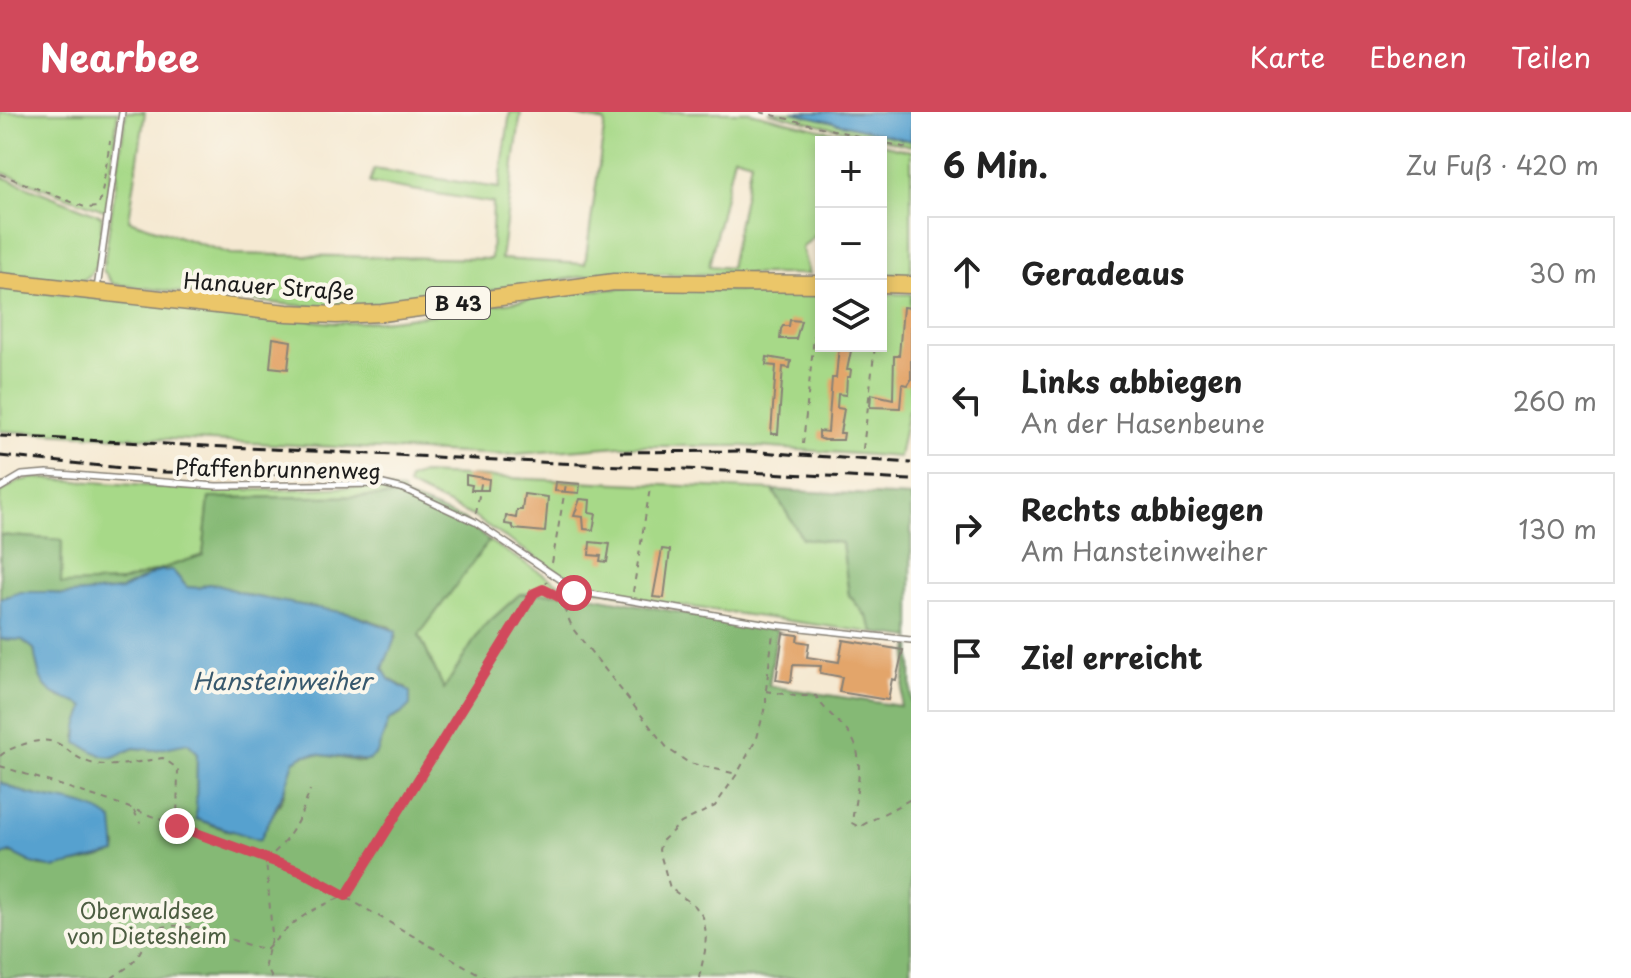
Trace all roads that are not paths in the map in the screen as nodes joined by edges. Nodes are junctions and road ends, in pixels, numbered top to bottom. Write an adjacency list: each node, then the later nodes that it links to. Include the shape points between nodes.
1 (122, 112): 6 (lane)
2 (0, 281): 6 (main road, Hanauer Straße / B 43)
3 (815, 284): 6 (main road, Hanauer Straße / B 43, via 614,282 336,315)
4 (887, 284): 5 (main road)
5 (911, 285)
6 (96, 291)
7 (0, 488): 8 (lane, Pfaffenbrunnenweg, via 22,475 47,473 255,487 370,483 404,489 475,522 579,592 774,625)
8 (911, 640)

